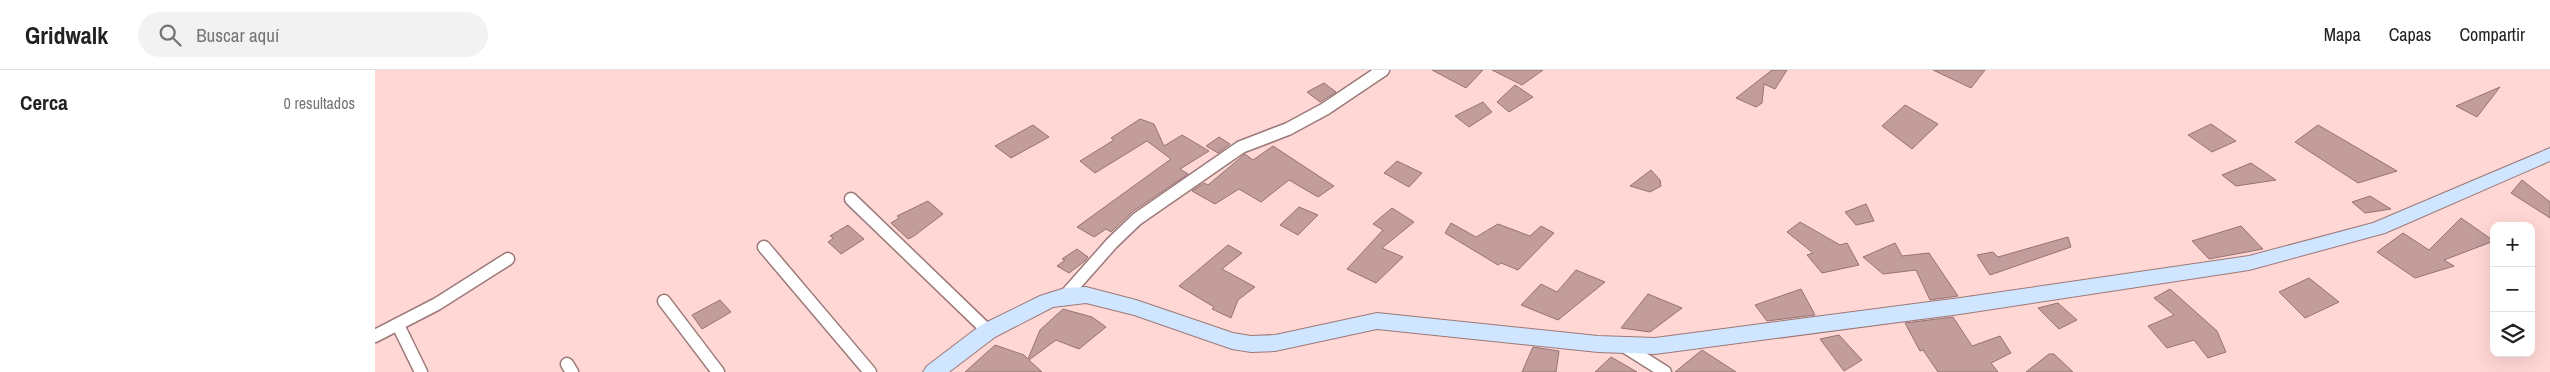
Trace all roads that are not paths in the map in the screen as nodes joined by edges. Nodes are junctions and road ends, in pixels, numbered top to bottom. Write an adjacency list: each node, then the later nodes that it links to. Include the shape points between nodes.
1 (1383, 70): 6 (street, via 1287,129 1241,147 1137,219)
2 (2550, 154): 11 (street, via 2378,228 2249,263 1961,306 1655,346)
3 (851, 199): 9 (street)
4 (764, 247): 14 (street)
5 (508, 259): 8 (street)
6 (1065, 296): 9 (street, via 1047,301); 11 (street, via 1086,295 1136,308 1232,341 1251,344 1377,321)
7 (664, 300): 13 (street)
8 (398, 325): 10 (street); 12 (street)
9 (988, 331): 15 (street)
10 (375, 336)
11 (1622, 345): 16 (street)
12 (421, 372)
13 (718, 372)
14 (871, 372)
15 (934, 372)
16 (1665, 372)

